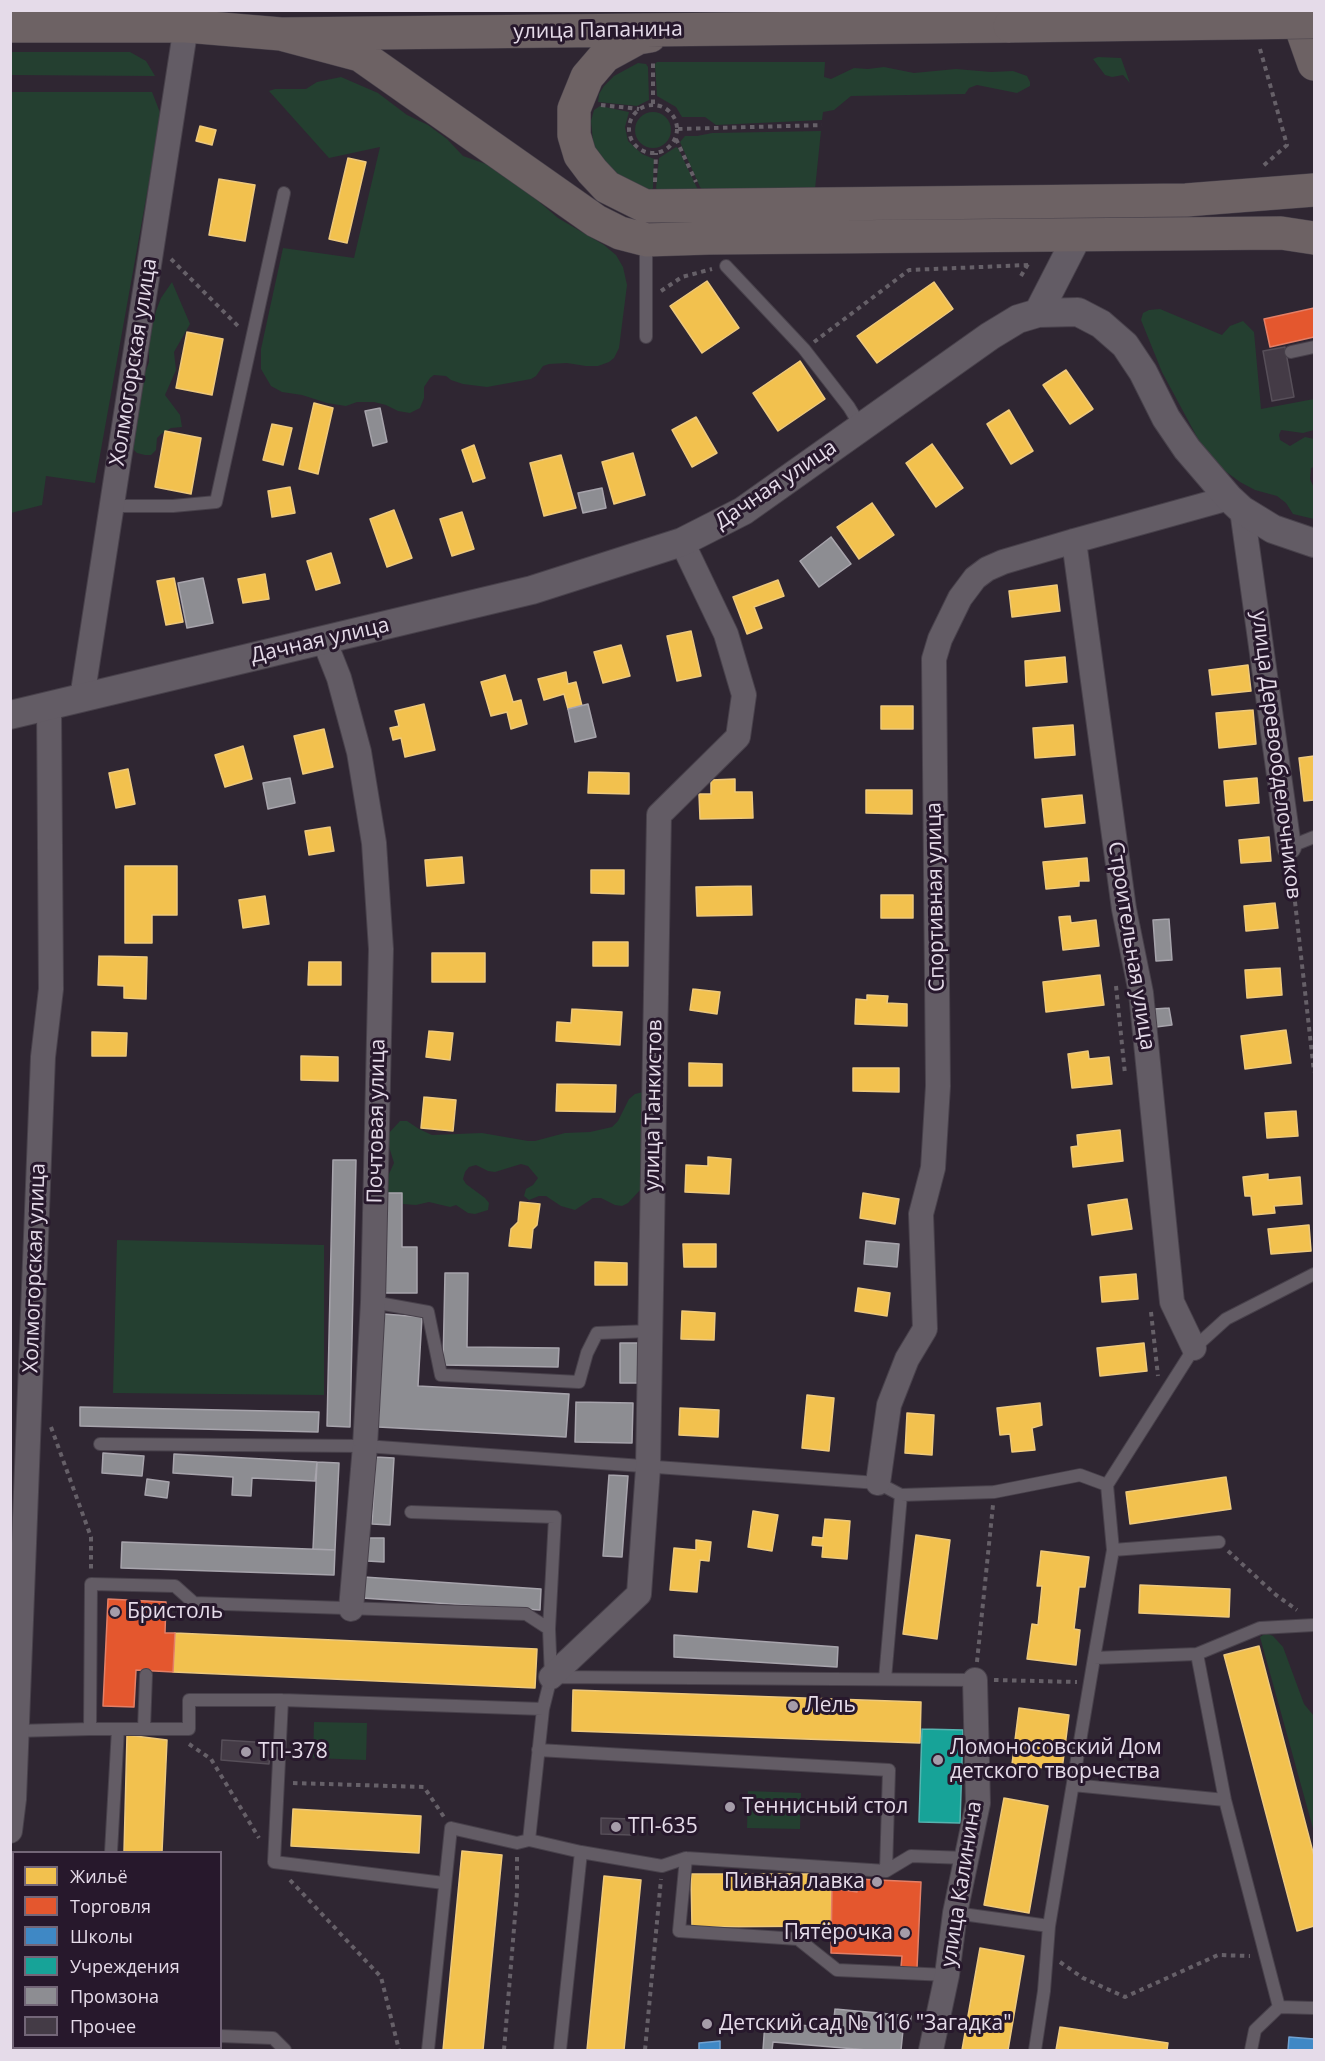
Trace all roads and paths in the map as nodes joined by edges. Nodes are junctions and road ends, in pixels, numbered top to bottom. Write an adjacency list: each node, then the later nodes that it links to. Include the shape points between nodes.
1 (462, 10): 4 (main road, улица Папанина)
2 (1295, 10): 10 (main road)
3 (186, 18): 4 (main road, улица Папанина); 6 (main road, улица Папанина); 26 (street, Холмогорская улица)
4 (285, 20): 7 (main road, улица Папанина); 25 (main road, via 360,55 596,221)
5 (1314, 22): 7 (main road, улица Папанина, bridge)
6 (10, 26)
7 (689, 30): 21 (main road, via 638,38 605,56 587,77 574,109 574,135 580,155 607,187 645,206 1186,200)
8 (1258, 44): 18 (path, via 1287,145)
9 (646, 59): 12 (path, via 653,58)
10 (1314, 63)
11 (592, 104): 13 (path)
12 (653, 104): 13 (path); 15 (path, via 670,111)
13 (639, 109): 17 (path, via 631,119 631,138 642,151)
14 (822, 125): 15 (path)
15 (678, 129): 16 (path)
16 (676, 139): 17 (path, via 667,149); 20 (path)
17 (656, 153): 19 (path)
18 (1260, 168)
19 (655, 184)
20 (697, 185)
21 (1314, 190)
22 (284, 193): 32 (lane)
23 (1078, 235): 24 (main road, via 1281,234); 25 (main road); 30 (street)
24 (1314, 238)
25 (647, 240): 29 (lane)
26 (153, 242): 32 (path); 38 (street, Холмогорская улица)
27 (1028, 265): 34 (path, via 909,270)
28 (726, 266): 29 (path, via 682,277); 34 (lane)
29 (645, 301): 31 (lane)
30 (1038, 314): 36 (street, Дачная улица, via 1018,319); 37 (street, Дачная улица, via 1078,312 1101,324 1125,345 1186,449)
31 (646, 337)
32 (252, 339): 38 (lane, via 216,502)
33 (1314, 347): 35 (lane)
34 (804, 349): 36 (lane)
35 (1291, 352)
36 (861, 427): 40 (street, Дачная улица, via 743,511)
37 (1235, 504): 39 (street, Спортивная улица); 41 (street, Дачная улица, via 1273,529); 47 (street, улица Деревообделочников)
38 (112, 506): 43 (street, Холмогорская улица)
39 (1074, 541): 52 (street, Строительная улица, via 1124,909 1141,993 1172,1302); 57 (street, Спортивная улица, via 1003,561 975,578 960,598 934,659 938,1086 933,1168 921,1214 925,1329 907,1359 889,1405)
40 (682, 542): 42 (street, Дачная улица, via 532,590); 51 (street, улица Танкистов, via 726,634 744,695 738,737 659,815)
41 (1314, 543)
42 (324, 640): 43 (street, Дачная улица); 50 (street, Почтовая улица, via 359,752 375,855 381,949)
43 (82, 698): 44 (street, Дачная улица)
44 (49, 705): 45 (street, Дачная улица); 81 (street, Холмогорская улица, via 51,989 43,1057)
45 (10, 715)
46 (1314, 837): 47 (lane)
47 (1289, 847): 48 (path, улица Деревообделочников)
48 (1314, 1072)
49 (1314, 1274): 52 (lane, via 1226,1319)
50 (373, 1302): 51 (lane, via 428,1312 441,1375 579,1382 597,1333); 55 (street, Почтовая улица)
51 (650, 1331): 56 (street, улица Танкистов)
52 (1194, 1348): 58 (lane)
53 (48, 1418): 64 (path, via 91,1537)
54 (100, 1444): 55 (lane)
55 (364, 1446): 56 (lane); 65 (street, Почтовая улица)
56 (648, 1468): 57 (lane); 72 (street, улица Танкистов, via 639,1594)
57 (878, 1483): 60 (lane)
58 (1107, 1485): 59 (lane, via 1080,1475); 63 (lane)
59 (994, 1492): 60 (lane); 74 (path)
60 (901, 1495): 73 (lane)
61 (411, 1512): 68 (lane, via 555,1517)
62 (1219, 1542): 63 (lane); 66 (path)
63 (1113, 1550): 70 (lane)
64 (91, 1584): 65 (lane, via 175,1586 194,1603); 78 (lane)
65 (351, 1609): 68 (lane, via 526,1614)
66 (1305, 1616)
67 (1314, 1625): 69 (lane, via 1260,1628)
68 (549, 1629): 72 (lane)
69 (1197, 1654): 70 (lane); 86 (lane)
70 (1094, 1658): 75 (lane)
71 (146, 1676): 79 (lane)
72 (551, 1677): 73 (lane); 77 (lane)
73 (885, 1679): 74 (lane)
74 (975, 1680): 75 (path); 93 (street, улица Калинина, via 978,1803)
75 (1090, 1682): 84 (lane)
76 (282, 1700): 77 (lane); 79 (lane, via 189,1700 189,1729); 83 (lane)
77 (543, 1709): 82 (lane)
78 (90, 1729): 80 (lane); 81 (lane)
79 (144, 1729): 80 (lane)
80 (118, 1730): 90 (lane)
81 (16, 1731): 85 (street, Холмогорская улица)
82 (538, 1750): 89 (lane); 95 (lane, via 889,1770)
83 (279, 1782): 87 (path, via 424,1787); 96 (lane, via 274,1862)
84 (1073, 1785): 86 (lane); 98 (lane)
85 (12, 1799): 88 (street, Холмогорская улица)
86 (1225, 1800): 100 (lane)
87 (451, 1828): 89 (lane); 96 (lane)
88 (10, 1831)
89 (523, 1842): 91 (lane); 107 (path)
90 (111, 1851)
91 (581, 1852): 94 (lane); 108 (lane)
92 (686, 1858): 94 (lane); 95 (lane); 101 (lane, via 679,1931 798,1939 837,1970)
93 (966, 1858): 95 (lane, via 911,1856); 97 (street, улица Калинина)
94 (662, 1866): 109 (path)
95 (886, 1870)
96 (444, 1883): 106 (lane)
97 (955, 1913): 98 (lane); 101 (street, улица Калинина)
98 (1050, 1926): 99 (lane)
99 (1047, 1953): 100 (path, via 1083,1978 1125,1997 1218,1955); 111 (lane)
100 (1266, 1956): 102 (lane)
101 (947, 1975): 110 (street, улица Калинина)
102 (1279, 2007): 103 (lane); 112 (lane, via 1255,2030)
103 (1314, 2008)
104 (222, 2036): 105 (lane, via 273,2038)
105 (285, 2050)
106 (428, 2050)
107 (504, 2050)
108 (560, 2050)
109 (645, 2050)
110 (931, 2050)
111 (1035, 2050)
112 (1251, 2050)

